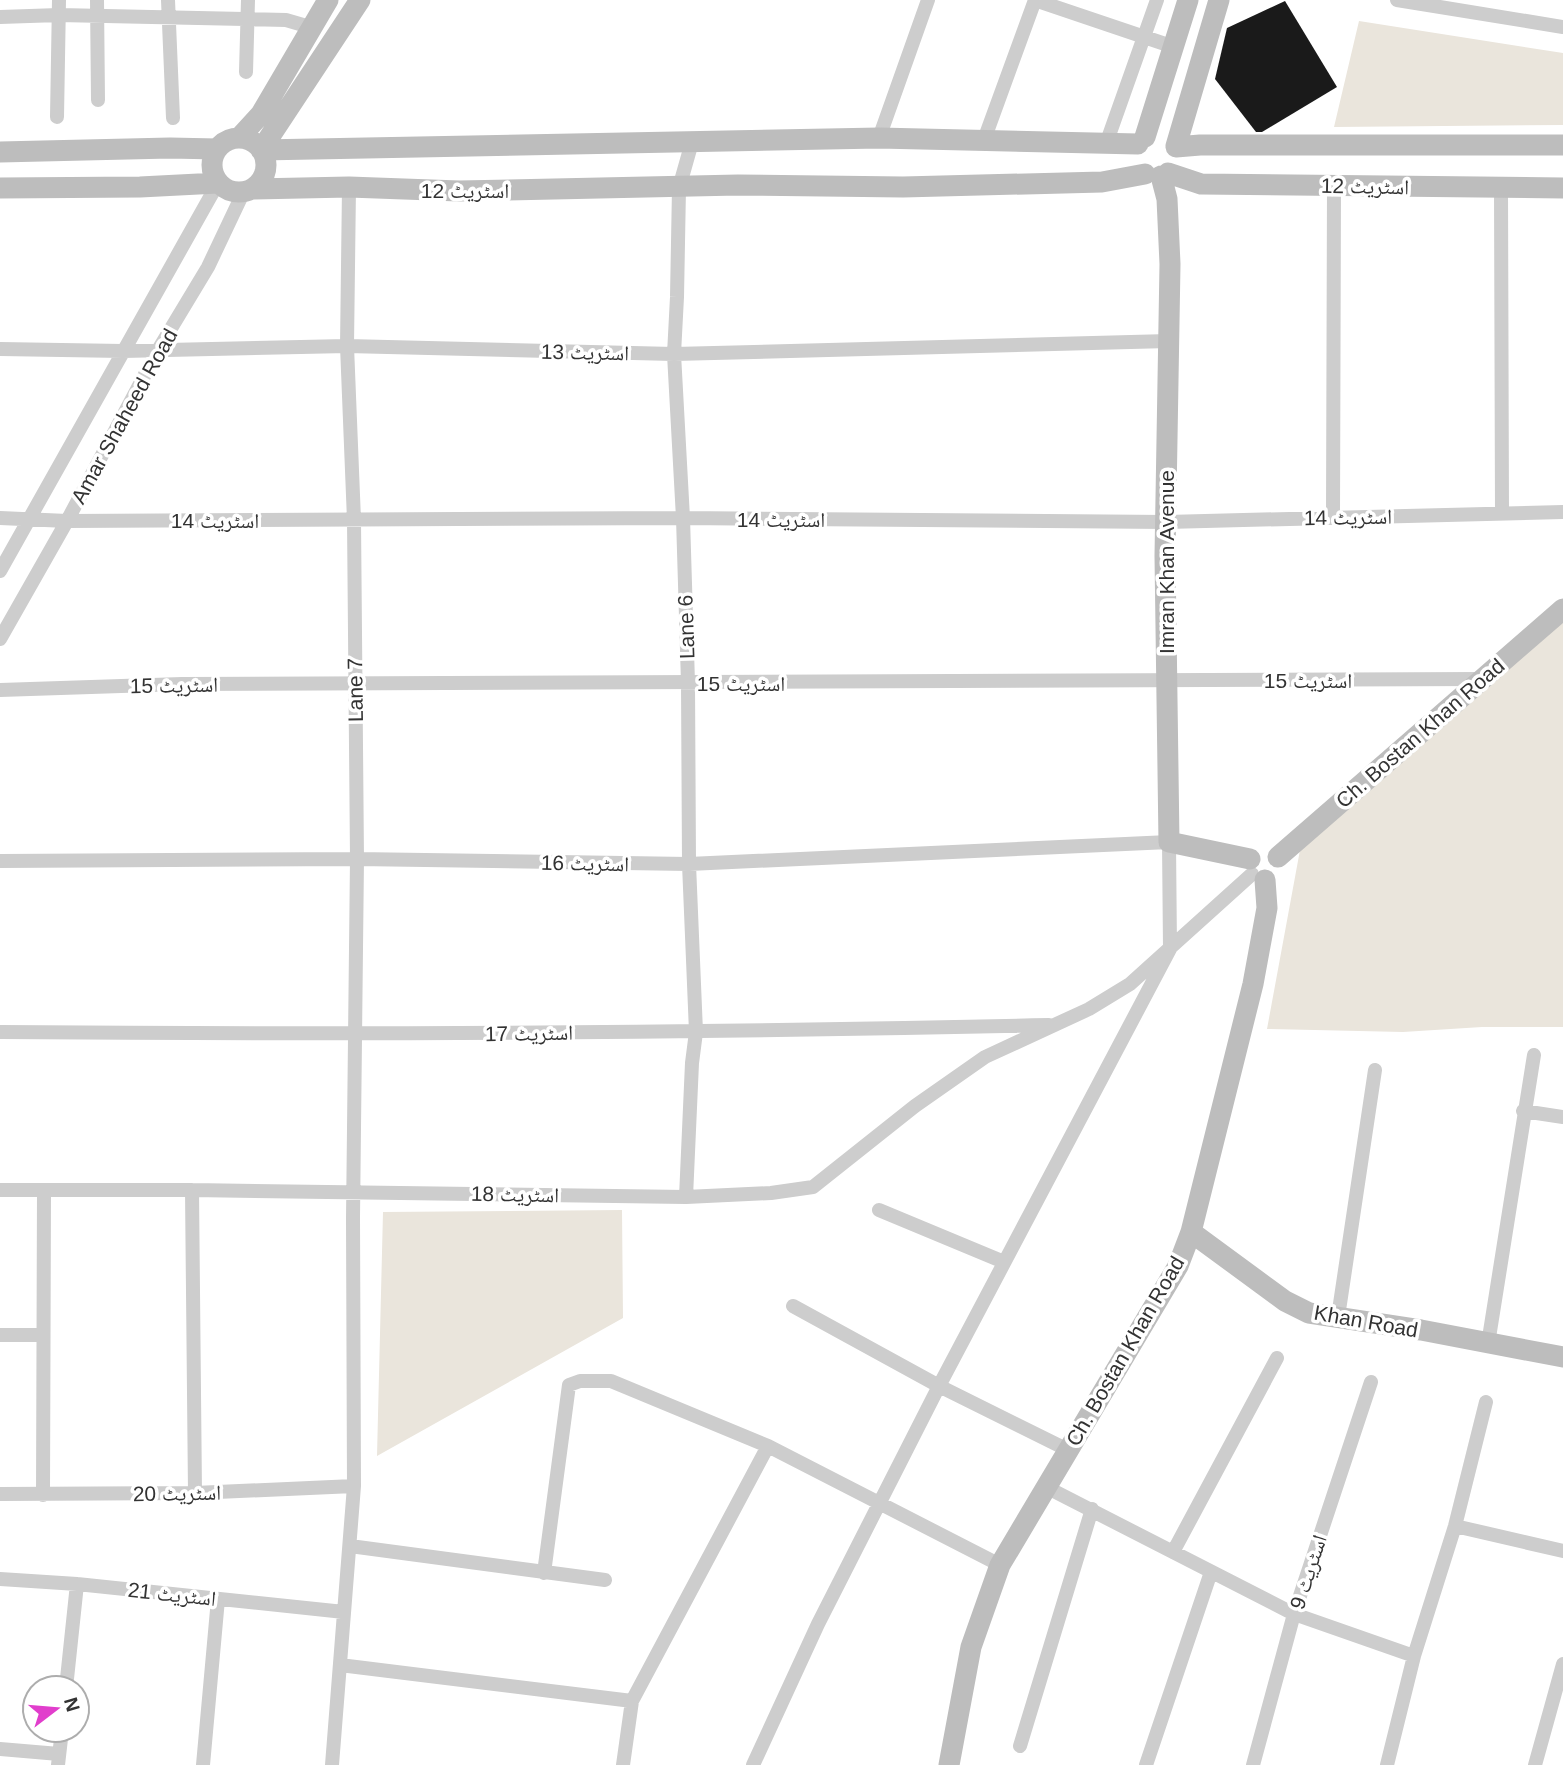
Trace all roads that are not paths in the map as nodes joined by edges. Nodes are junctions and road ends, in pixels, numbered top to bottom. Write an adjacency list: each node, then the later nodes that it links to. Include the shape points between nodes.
1 (59, 0): 13 (street)
2 (97, 0): 14 (street)
3 (168, 0): 16 (street)
4 (248, 0): 17 (street)
5 (328, 0): 18 (street)
6 (360, 0): 35 (street)
7 (928, 0): 27 (street)
8 (1035, 0): 20 (street); 28 (street)
9 (1157, 0): 20 (street)
10 (1188, 0): 21 (street)
11 (1219, 0): 33 (street)
12 (1397, 0): 19 (street)
13 (59, 15): 14 (street); 15 (street); 24 (street)
14 (97, 16): 16 (street); 23 (street)
15 (0, 17)
16 (168, 18): 17 (street); 25 (street)
17 (248, 19): 18 (street, via 286,20); 22 (street)
18 (310, 27): 26 (street, via 261,114)
19 (1563, 27)
20 (1144, 36): 21 (street); 31 (street)
21 (1174, 47): 29 (street)
22 (246, 72)
23 (98, 100)
24 (57, 117)
25 (173, 118)
26 (239, 138): 34 (street); 35 (street)
27 (879, 138): 28 (street); 30 (street)
28 (984, 141): 31 (street)
29 (1142, 141): 31 (street); 33 (street, via 1162,135); 37 (street, via 1135,157 1140,169)
30 (692, 142): 35 (street); 42 (street, Lane 6)
31 (1106, 144)
32 (1563, 145): 33 (street)
33 (1176, 146): 37 (street, via 1176,165)
34 (217, 149): 36 (street); 38 (street, via 212,166)
35 (261, 150): 45 (street, via 264,175)
36 (0, 152)
37 (1158, 174): 39 (street, اسٹریٹ 12, via 1201,184); 42 (street, اسٹریٹ 12, via 1102,182); 46 (street, Imran Khan Avenue, via 1167,199)
38 (218, 183): 41 (street); 45 (street, via 234,192); 50 (street, Amar Shaheed Road)
39 (1334, 186): 44 (street, اسٹریٹ 12); 57 (street)
40 (349, 187): 42 (street, اسٹریٹ 12, via 458,191); 45 (street, اسٹریٹ 12); 47 (street, Lane 7)
41 (0, 188)
42 (678, 188): 51 (street, Lane 6)
43 (1563, 188): 44 (street, اسٹریٹ 12)
44 (1501, 189): 53 (street)
45 (248, 190): 49 (street, Amar Shaheed Road)
46 (1169, 341): 51 (street, اسٹریٹ 13); 60 (street, Imran Khan Avenue)
47 (347, 346): 49 (street, اسٹریٹ 13); 51 (street, اسٹریٹ 13); 58 (street, Lane 7)
48 (0, 349): 50 (street, اسٹریٹ 13)
49 (158, 350): 50 (street, اسٹریٹ 13); 59 (street, Amar Shaheed Road)
50 (123, 351): 55 (street, Amar Shaheed Road)
51 (674, 354): 56 (street, Lane 6)
52 (1563, 512): 53 (street, اسٹریٹ 14)
53 (1502, 514): 57 (street, اسٹریٹ 14)
54 (0, 518): 55 (street, اسٹریٹ 14)
55 (31, 518): 59 (street, اسٹریٹ 14); 61 (street, Amar Shaheed Road)
56 (683, 518): 58 (street, اسٹریٹ 14); 60 (street, اسٹریٹ 14); 66 (street, Lane 6)
57 (1333, 518): 60 (street, اسٹریٹ 14)
58 (354, 520): 59 (street, اسٹریٹ 14); 67 (street, Lane 7)
59 (66, 521): 63 (street, Amar Shaheed Road)
60 (1167, 522): 65 (street, Imran Khan Avenue)
61 (0, 571)
62 (1563, 609): 64 (street, Ch. Bostan Khan Road)
63 (0, 639)
64 (1483, 679): 65 (street, اسٹریٹ 15); 73 (street, Ch. Bostan Khan Road, via 1278,857 1261,849)
65 (1167, 680): 66 (street, اسٹریٹ 15); 69 (street, Imran Khan Avenue)
66 (688, 683): 67 (street, اسٹریٹ 15); 72 (street, Lane 6)
67 (355, 684): 68 (street, اسٹریٹ 15); 70 (street, Lane 7)
68 (0, 690)
69 (1169, 842): 72 (street, اسٹریٹ 16); 73 (street); 74 (street, Imran Khan Avenue)
70 (357, 859): 71 (street, اسٹریٹ 16); 72 (street, اسٹریٹ 16); 78 (street, Lane 7)
71 (0, 861)
72 (689, 864): 77 (street, Lane 6)
73 (1256, 871): 74 (street, اسٹریٹ 18); 89 (street, Ch. Bostan Khan Road, via 1267,908 1253,984)
74 (1170, 949): 75 (street, اسٹریٹ 18, via 1130,984); 90 (street)
75 (1057, 1025): 77 (street, اسٹریٹ 17); 87 (street, اسٹریٹ 18, via 985,1056 813,1187)
76 (0, 1032): 78 (street, اسٹریٹ 17)
77 (696, 1032): 78 (street, اسٹریٹ 17); 87 (street, Lane 6)
78 (356, 1035): 86 (street, Lane 7)
79 (1534, 1055): 81 (street)
80 (1375, 1070): 92 (street)
81 (1523, 1111): 82 (street); 95 (street)
82 (1563, 1117)
83 (0, 1190): 84 (street, اسٹریٹ 18)
84 (44, 1190): 85 (street, اسٹریٹ 18); 94 (street)
85 (192, 1190): 86 (street, اسٹریٹ 18); 105 (street)
86 (354, 1192): 87 (street, اسٹریٹ 18); 103 (street, Lane 7)
87 (686, 1197)
88 (879, 1209): 90 (street)
89 (1192, 1232): 92 (street, Khan Road, via 1285,1301 1309,1313); 102 (street, Ch. Bostan Khan Road, via 1178,1266)
90 (1004, 1262): 99 (street)
91 (793, 1306): 99 (street)
92 (1338, 1317): 95 (street, Khan Road)
93 (0, 1335): 94 (street)
94 (43, 1335): 107 (street)
95 (1488, 1344): 96 (street, Khan Road)
96 (1563, 1357)
97 (1277, 1358): 113 (street)
98 (1371, 1382): 122 (street, اسٹریٹ 9)
99 (939, 1386): 102 (street); 108 (street)
100 (1486, 1402): 110 (street)
101 (768, 1446): 108 (street); 116 (street, via 611,1381 569,1385); 127 (street)
102 (1068, 1450): 104 (street, Ch. Bostan Khan Road)
103 (354, 1486): 105 (street, اسٹریٹ 20); 111 (street, Lane 7)
104 (1046, 1487): 109 (street); 114 (street, Ch. Bostan Khan Road)
105 (195, 1493): 107 (street, اسٹریٹ 20)
106 (0, 1494): 107 (street, اسٹریٹ 20)
107 (43, 1495)
108 (880, 1503): 114 (street); 134 (street)
109 (1092, 1509): 113 (street); 128 (street)
110 (1455, 1526): 112 (street); 123 (street)
111 (350, 1546): 116 (street); 121 (street, Lane 7)
112 (1563, 1551)
113 (1173, 1552): 115 (street)
114 (1000, 1565): 135 (street, Ch. Bostan Khan Road, via 971,1647)
115 (1211, 1572): 122 (street); 136 (street)
116 (544, 1573): 118 (street)
117 (0, 1579): 119 (street, اسٹریٹ 21)
118 (605, 1580)
119 (77, 1584): 120 (street, اسٹریٹ 21); 126 (street)
120 (218, 1598): 121 (street, اسٹریٹ 21); 131 (street)
121 (344, 1612): 125 (street, Lane 7)
122 (1294, 1614): 123 (street); 137 (street, اسٹریٹ 9)
123 (1414, 1656): 138 (street)
124 (1563, 1664): 139 (street)
125 (340, 1665): 127 (street); 132 (street, Lane 7)
126 (67, 1674)
127 (632, 1701): 133 (street)
128 (1020, 1746)
129 (0, 1749): 130 (street)
130 (58, 1759)
131 (203, 1765)
132 (332, 1765)
133 (622, 1765)
134 (753, 1765)
135 (949, 1765)
136 (1146, 1765)
137 (1253, 1765)
138 (1387, 1765)
139 (1535, 1765)

